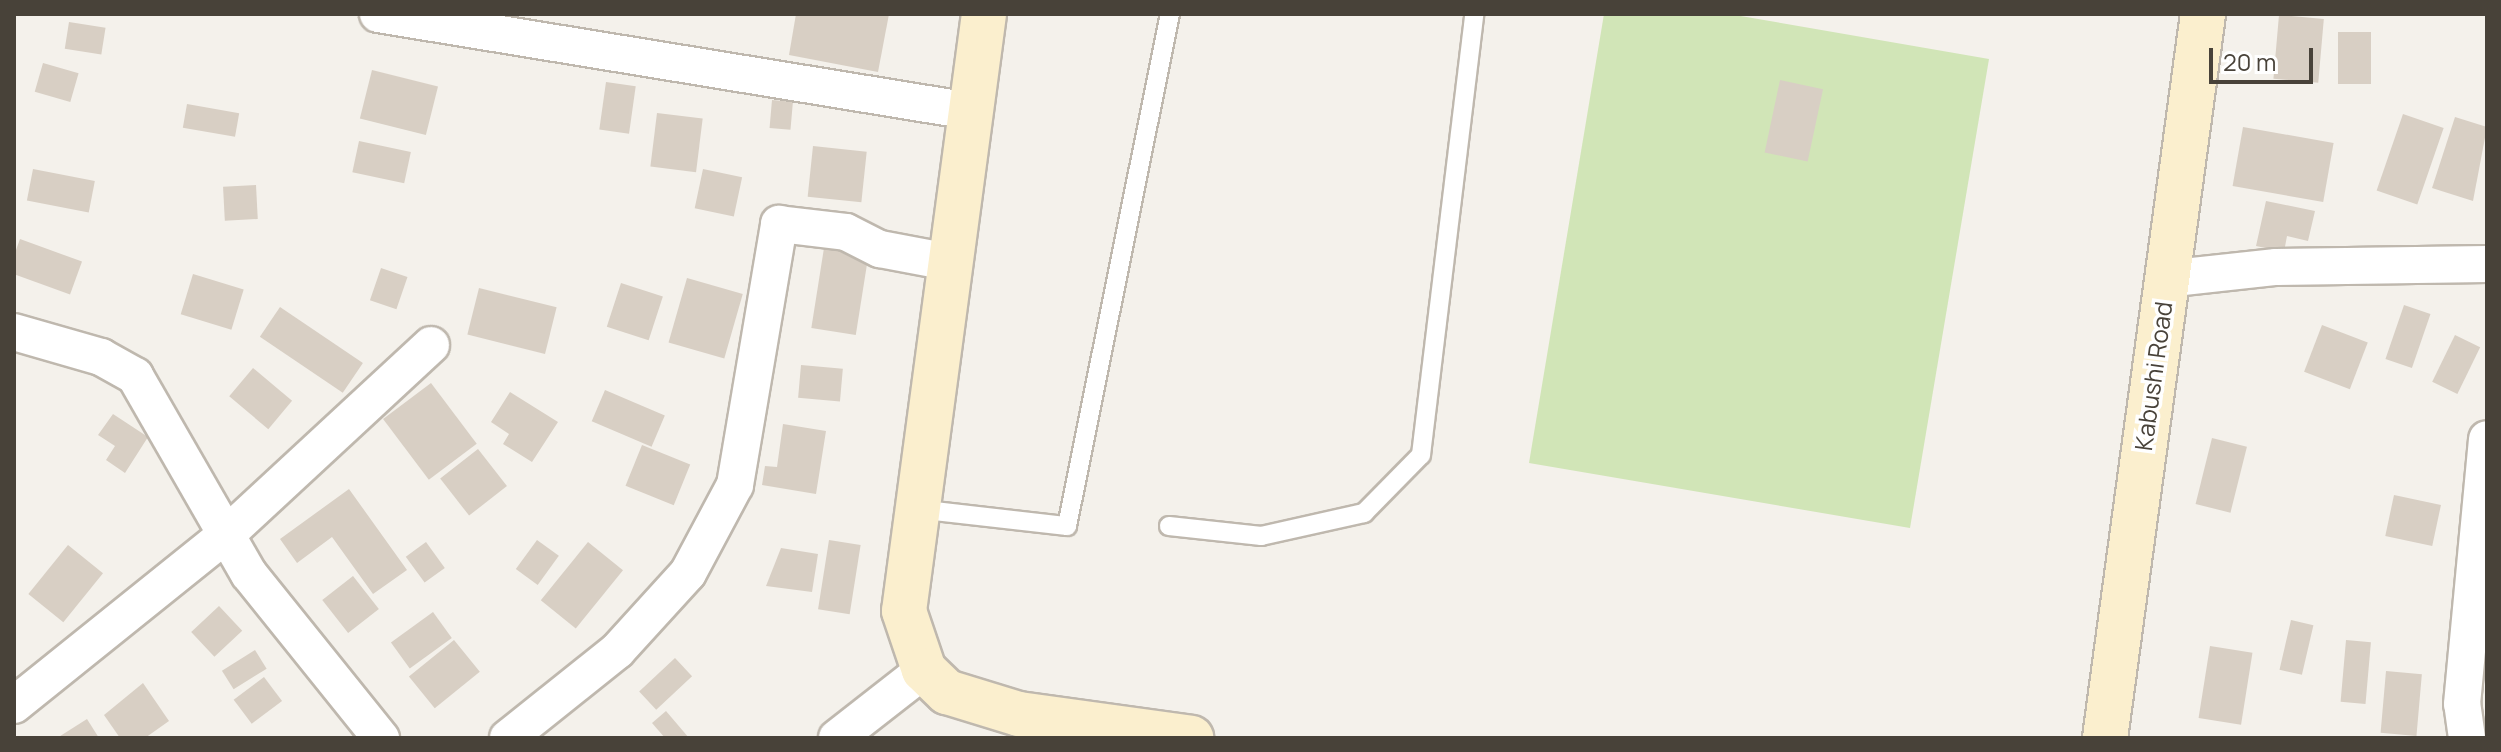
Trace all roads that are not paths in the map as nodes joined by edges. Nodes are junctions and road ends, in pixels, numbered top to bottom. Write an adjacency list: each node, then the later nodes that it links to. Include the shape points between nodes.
1 (378, 14): 6 (street)
2 (984, 14): 6 (main road)
3 (1170, 14): 13 (lane, via 1067,526)
4 (1474, 14): 14 (lane, via 1421,455 1364,513 1261,536)
5 (2203, 14): 9 (main road, Kabushi Road)
6 (970, 111): 7 (main road)
7 (949, 262): 13 (main road); 20 (street, via 880,249 846,232 779,224 735,485 688,573 617,651)
8 (2487, 264): 9 (street, via 2288,266)
9 (2165, 279): 23 (main road, Kabushi Road)
10 (14, 332): 15 (street, via 101,357 135,376)
11 (431, 345): 15 (street)
12 (2487, 439): 24 (street, via 2462,704)
13 (916, 509): 16 (main road, via 904,611)
14 (1169, 526)
15 (227, 534): 17 (street); 19 (street, via 249,574)
16 (924, 670): 18 (main road, via 947,692); 21 (street)
17 (14, 705)
18 (1016, 726): 22 (main road)
19 (381, 738)
20 (508, 738)
21 (837, 738)
22 (1191, 738)
23 (2105, 738)
24 (2467, 738)

